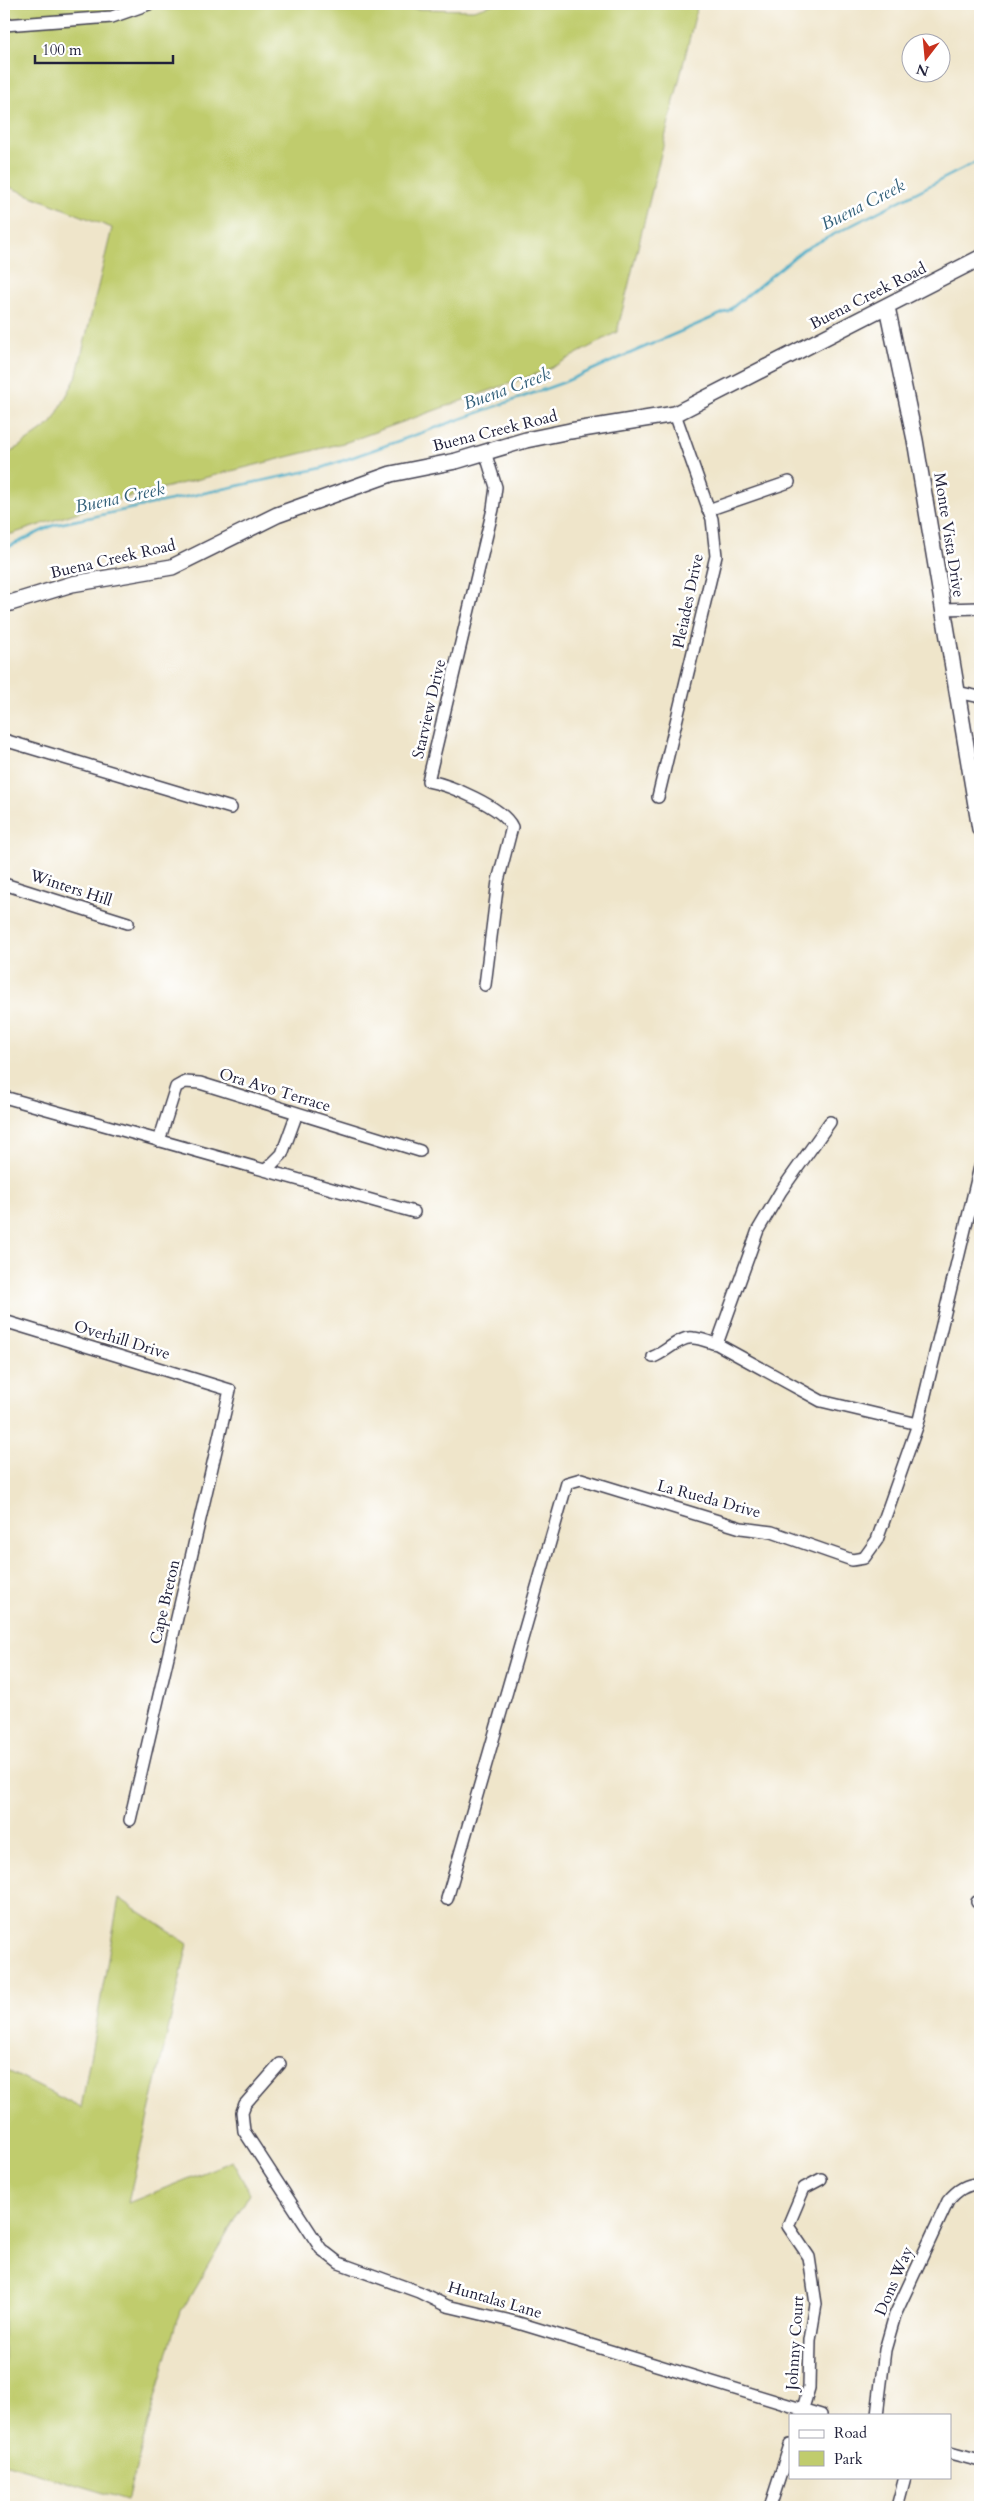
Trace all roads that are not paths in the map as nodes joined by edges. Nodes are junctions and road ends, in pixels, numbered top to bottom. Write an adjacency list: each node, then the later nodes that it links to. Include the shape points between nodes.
1 (149, 4): 2 (street, via 112,17)
2 (4, 25)
3 (980, 258): 4 (main road, Buena Creek Road)
4 (887, 307): 5 (main road, Buena Creek Road); 11 (main road, Monte Vista Drive, via 915,440)
5 (675, 414): 6 (main road, Buena Creek Road, via 570,431); 8 (street, Pleiades Drive)
6 (485, 452): 9 (main road, Buena Creek Road, via 391,474 277,515 172,567 72,584); 20 (street, Starview Drive, via 496,487 493,510 428,780 447,784 482,803 508,818 512,827 498,881)
7 (788, 482): 8 (street)
8 (708, 510): 15 (street, Pleiades Drive, via 716,540 714,573)
9 (4, 605)
10 (980, 608): 11 (street)
11 (943, 609): 12 (main road, Monte Vista Drive)
12 (957, 692): 13 (street); 17 (main road, Monte Vista Drive)
13 (980, 697)
14 (4, 740): 16 (street)
15 (658, 797)
16 (231, 808)
17 (980, 829)
18 (4, 884): 19 (street, Winters Hill)
19 (128, 923)
20 (485, 985)
21 (4, 1097): 24 (street)
22 (297, 1113): 24 (street, Ora Avo Terrace, via 200,1083 185,1082 176,1087); 25 (street, Ora Avo Terrace); 27 (street, via 282,1154)
23 (830, 1122): 30 (street, via 758,1230)
24 (159, 1141): 27 (street)
25 (420, 1150)
26 (980, 1167): 33 (street, La Rueda Drive)
27 (266, 1170): 28 (street)
28 (414, 1212)
29 (4, 1321): 32 (street, Overhill Drive)
30 (717, 1344): 31 (street, via 692,1337); 33 (street, via 821,1401)
31 (653, 1357)
32 (230, 1390): 34 (street, Cape Breton)
33 (918, 1424): 35 (street, La Rueda Drive, via 877,1540 858,1561 772,1532 741,1528 581,1479 567,1483)
34 (130, 1820)
35 (447, 1899)
36 (280, 2064): 39 (street, Huntalas Lane, via 245,2104 242,2112 244,2131 321,2249 338,2263 419,2292 447,2306 515,2322)
37 (821, 2178): 39 (street, Johnny Court, via 804,2188 788,2226 809,2257 816,2292 809,2388)
38 (980, 2184): 41 (street, Dons Way, via 957,2190 948,2202 902,2298 885,2350)
39 (802, 2412): 40 (street, Huntalas Lane)
40 (815, 2414)
41 (877, 2414)
42 (789, 2448): 46 (street)
43 (952, 2454): 44 (street)
44 (980, 2461)
45 (906, 2478): 47 (street)
46 (770, 2507)
47 (897, 2507)

